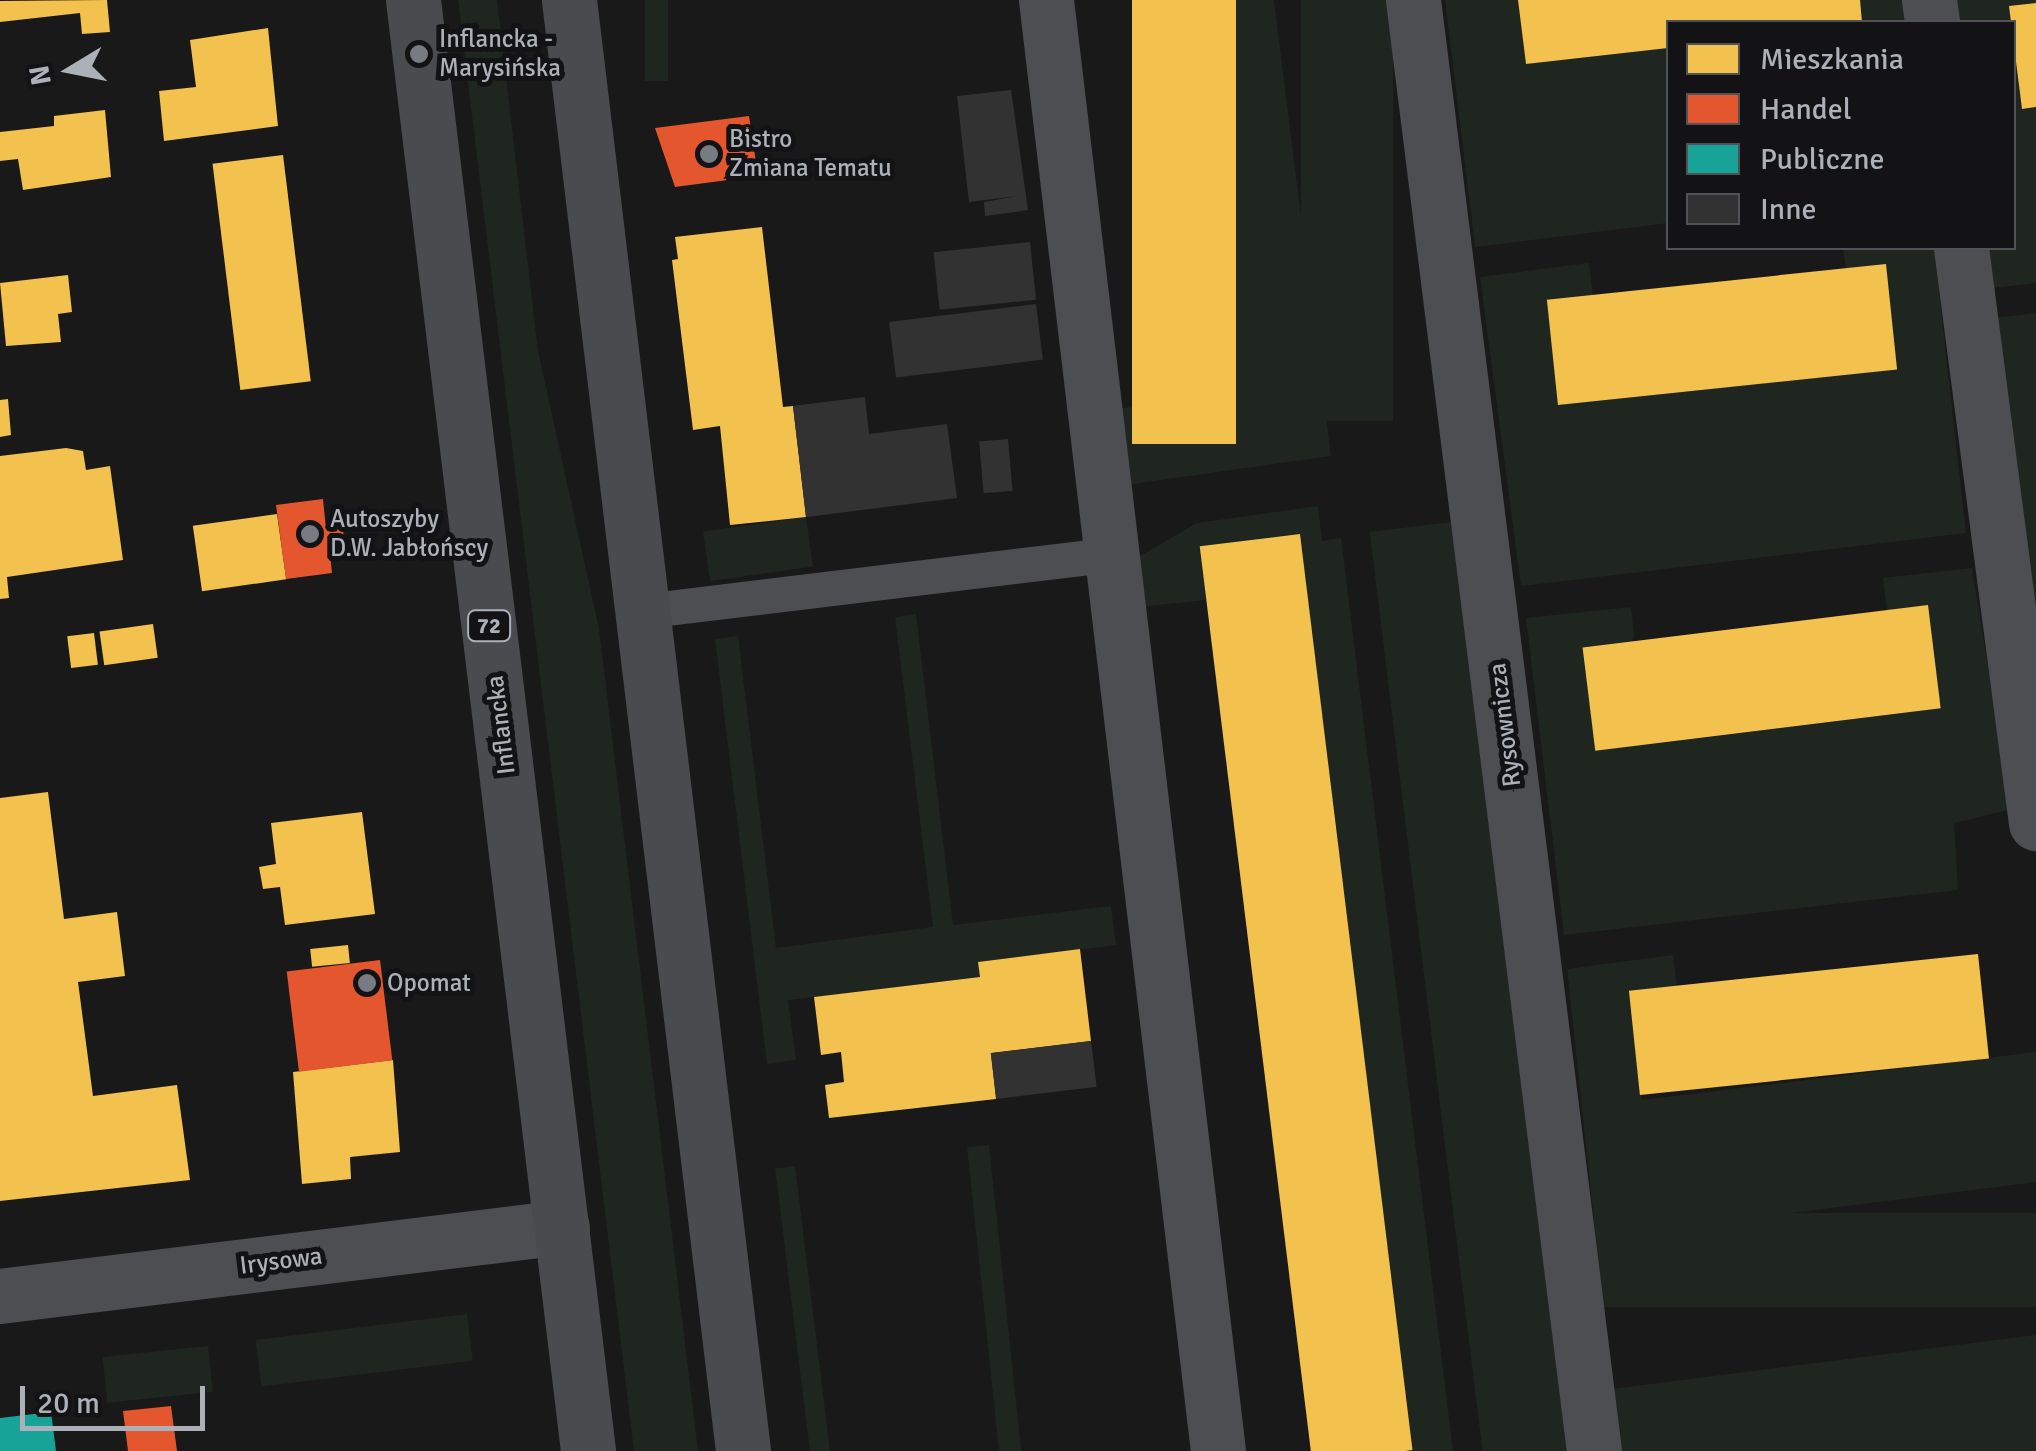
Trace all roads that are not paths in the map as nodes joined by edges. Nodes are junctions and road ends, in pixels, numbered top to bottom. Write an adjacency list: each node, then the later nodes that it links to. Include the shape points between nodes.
1 (413, 0): 9 (main road, Inflancka / 72)
2 (569, 0): 7 (main road)
3 (1046, 0): 6 (street)
4 (1413, 0): 14 (street, Rysownicza)
5 (1962, 250): 8 (street)
6 (1112, 554): 7 (lane); 13 (street)
7 (643, 611): 12 (main road)
8 (2036, 823)
9 (562, 1227): 10 (street, Irysowa); 11 (main road, Inflancka / 72)
10 (0, 1296)
11 (588, 1451)
12 (743, 1451)
13 (1218, 1451)
14 (1594, 1451)

